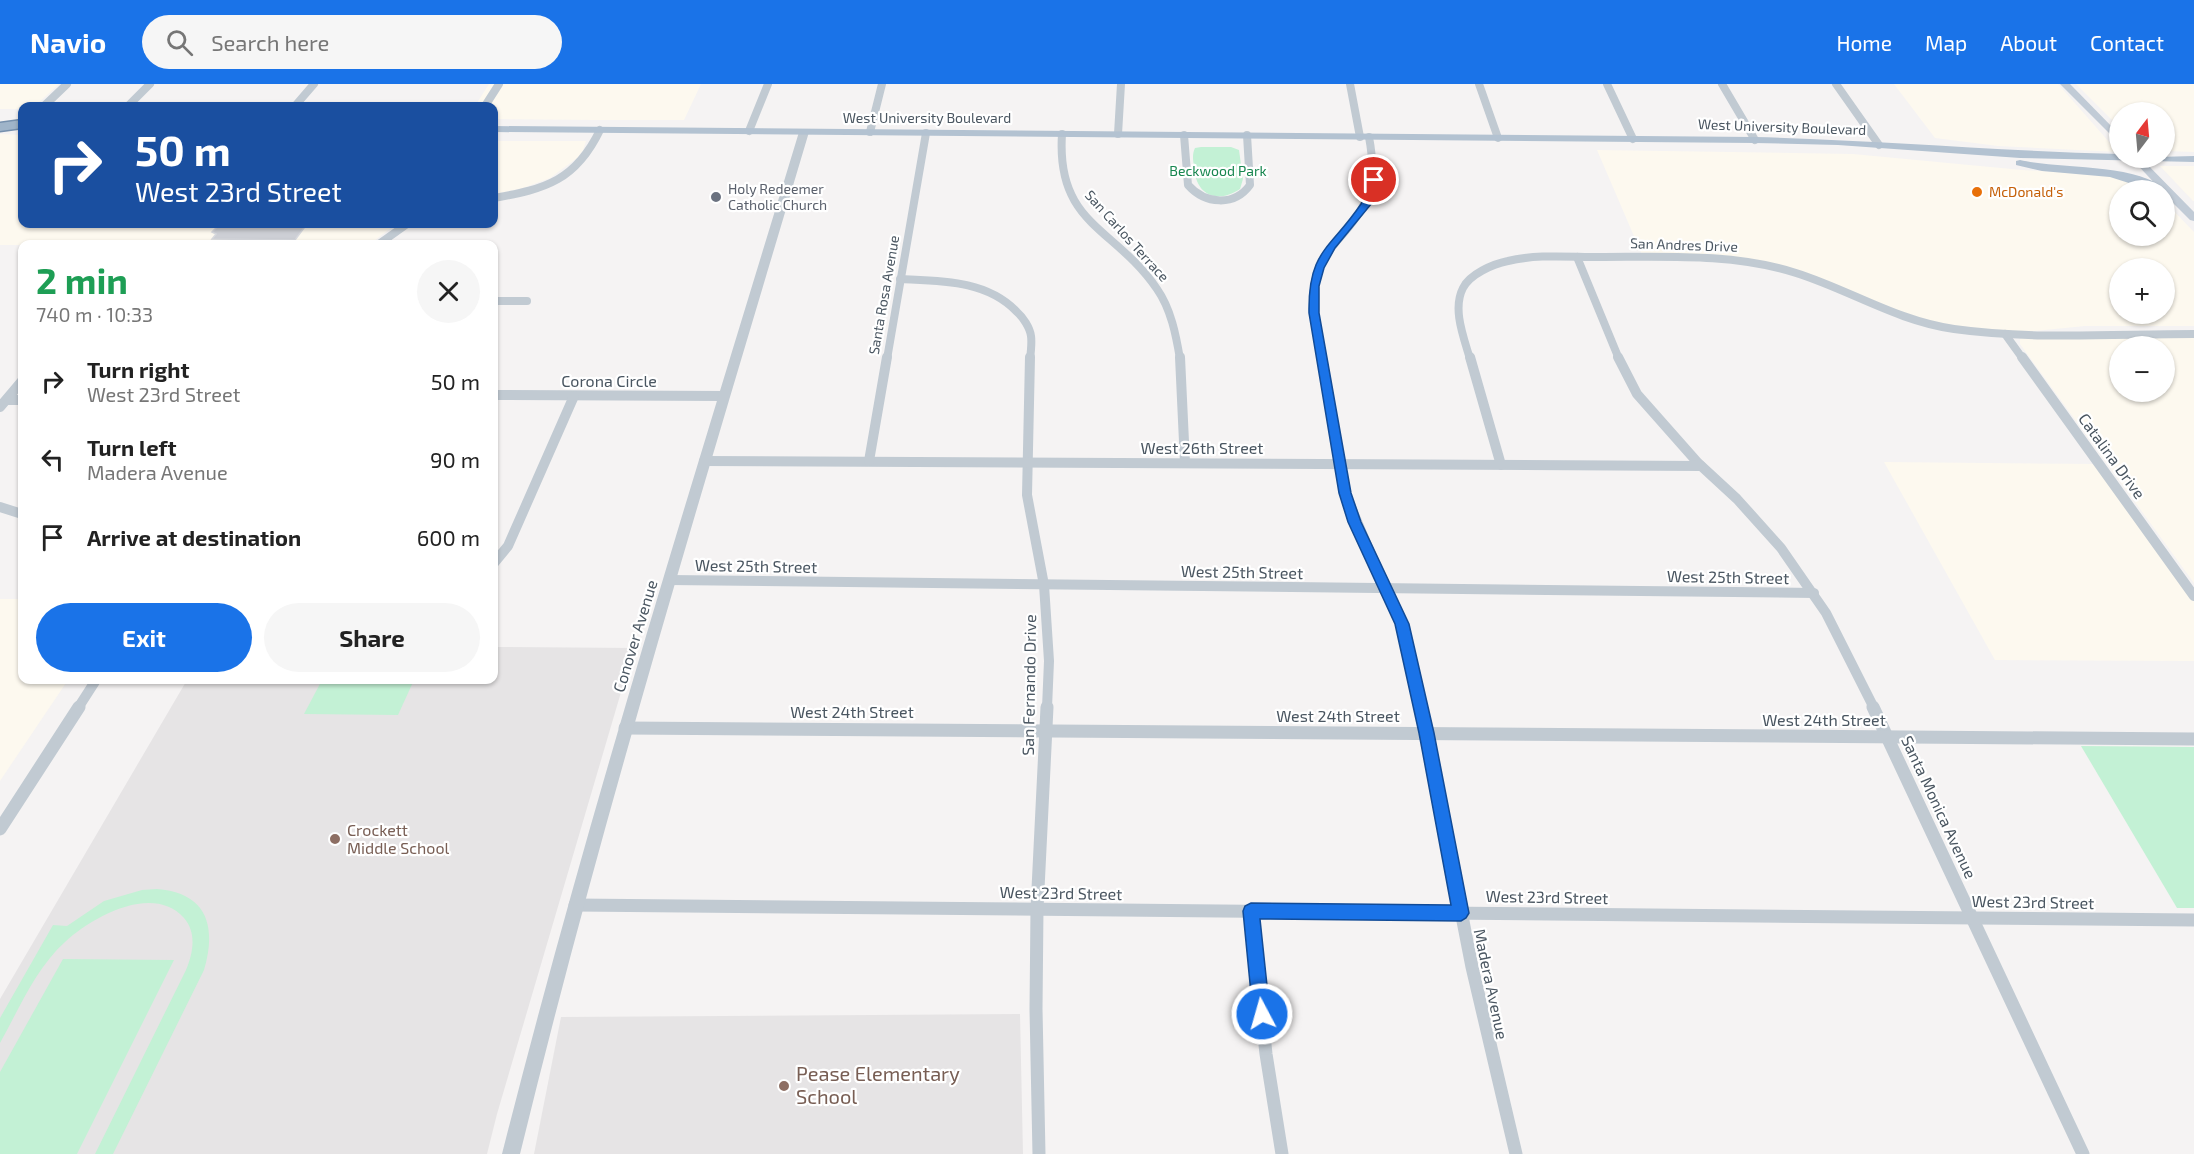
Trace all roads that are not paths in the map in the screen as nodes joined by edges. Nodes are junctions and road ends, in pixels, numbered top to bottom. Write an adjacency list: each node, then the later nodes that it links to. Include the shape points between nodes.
1 (67, 84): 14 (street)
2 (150, 84): 15 (street)
3 (314, 84): 16 (street)
4 (499, 84): 17 (street)
5 (768, 84): 23 (street)
6 (882, 84): 25 (street)
7 (1120, 84): 28 (street)
8 (1350, 84): 31 (street, Madera Avenue)
9 (1479, 84): 32 (street)
10 (1607, 84): 33 (street)
11 (1722, 84): 34 (street)
12 (1836, 84): 35 (street)
13 (2065, 84): 22 (main road)
14 (48, 102)
15 (132, 102)
16 (298, 102)
17 (488, 102)
18 (18, 124): 19 (highway)
19 (0, 125)
20 (498, 129): 21 (main road, West University Boulevard)
21 (600, 130): 23 (main road, West University Boulevard); 43 (street, via 588,154 572,170 538,188)
22 (2109, 130)
23 (749, 131): 24 (main road, West University Boulevard)
24 (804, 132): 25 (main road, West University Boulevard); 57 (street, Conover Avenue)
25 (870, 132): 26 (main road, West University Boulevard)
26 (926, 133): 27 (main road, West University Boulevard); 49 (street, Santa Rosa Avenue)
27 (1062, 134): 28 (main road, West University Boulevard); 64 (street, San Carlos Terrace, via 1065,182 1076,202 1141,268 1161,294 1174,323 1180,355)
28 (1118, 135): 29 (main road, West University Boulevard)
29 (1184, 135): 30 (main road, West University Boulevard); 30 (street, via 1188,185 1200,196 1224,201 1242,196 1251,185)
30 (1247, 135): 31 (main road, West University Boulevard)
31 (1365, 137): 32 (main road, West University Boulevard); 63 (street, Madera Avenue, via 1374,173 1370,195 1326,254 1314,286 1314,313)
32 (1498, 138): 33 (main road, West University Boulevard)
33 (1633, 139): 34 (main road, West University Boulevard)
34 (1755, 140): 35 (main road, West University Boulevard)
35 (1879, 145): 36 (main road, West University Boulevard)
36 (1988, 153): 37 (main road, West University Boulevard); 41 (main road, via 2033,167 2108,173)
37 (2109, 157)
38 (2175, 159): 39 (main road, West University Boulevard)
39 (2194, 159)
40 (2145, 168): 42 (main road)
41 (2133, 180)
42 (2155, 180)
43 (498, 197)
44 (2175, 201): 45 (main road)
45 (2194, 218)
46 (401, 228): 47 (street)
47 (385, 240)
48 (1577, 257): 52 (street, San Andres Drive, via 1748,261 1797,273 1920,322); 65 (street, San Andres Drive, via 1525,258 1496,264 1476,275 1460,293 1462,331); 66 (street, Santa Monica Avenue, via 1626,376 1641,400)
49 (900, 279): 61 (street, Santa Rosa Avenue); 62 (street, San Fernando Drive, via 967,284 997,295 1019,312 1031,334 1032,346)
50 (498, 301): 51 (street)
51 (527, 301)
52 (2005, 334): 53 (street, San Andres Drive); 74 (street, Catalina Drive)
53 (2194, 334)
54 (18, 386): 59 (street)
55 (498, 395): 56 (street, Corona Circle)
56 (574, 396): 57 (street, Corona Circle); 69 (street, via 508,546)
57 (724, 396): 60 (street, Conover Avenue)
58 (18, 401): 59 (street)
59 (3, 403)
60 (704, 460): 61 (street, West 26th Street); 70 (street, Conover Avenue)
61 (869, 461): 62 (street, West 26th Street)
62 (1027, 462): 64 (street, West 26th Street); 71 (street, San Fernando Drive, via 1030,525)
63 (1338, 462): 64 (street, West 26th Street); 65 (street, West 26th Street); 72 (street, Madera Avenue, via 1354,522)
64 (1185, 463)
65 (1501, 465): 66 (street, West 26th Street)
66 (1701, 466): 73 (street, Santa Monica Avenue, via 1781,548)
67 (0, 507): 68 (street)
68 (18, 513)
69 (498, 558)
70 (669, 580): 71 (street, West 25th Street); 76 (street, Conover Avenue)
71 (1044, 585): 72 (street, West 25th Street); 77 (street, San Fernando Drive, via 1049,660)
72 (1387, 588): 73 (street, West 25th Street); 78 (street, Madera Avenue, via 1407,642)
73 (1815, 593): 79 (street, Santa Monica Avenue)
74 (2194, 596)
75 (93, 684): 81 (street)
76 (625, 728): 77 (street, West 24th Street); 82 (street, Conover Avenue)
77 (1047, 730): 78 (street, West 24th Street); 83 (street, San Fernando Drive)
78 (1426, 733): 79 (street, West 24th Street); 85 (street, Madera Avenue)
79 (1888, 737): 80 (street, West 24th Street); 86 (street, Santa Monica Avenue)
80 (2194, 739)
81 (0, 829)
82 (576, 905): 83 (street, West 23rd Street); 88 (street, Conover Avenue)
83 (1037, 909): 84 (street, West 23rd Street); 89 (street, San Fernando Drive)
84 (1251, 911): 85 (street, West 23rd Street); 90 (street, via 1266,1054)
85 (1461, 913): 86 (street, West 23rd Street); 91 (street, Madera Avenue, via 1491,1062)
86 (1972, 918): 87 (street, West 23rd Street); 92 (street, Santa Monica Avenue)
87 (2194, 920)
88 (511, 1154)
89 (1039, 1154)
90 (1282, 1154)
91 (1516, 1154)
92 (2083, 1154)

